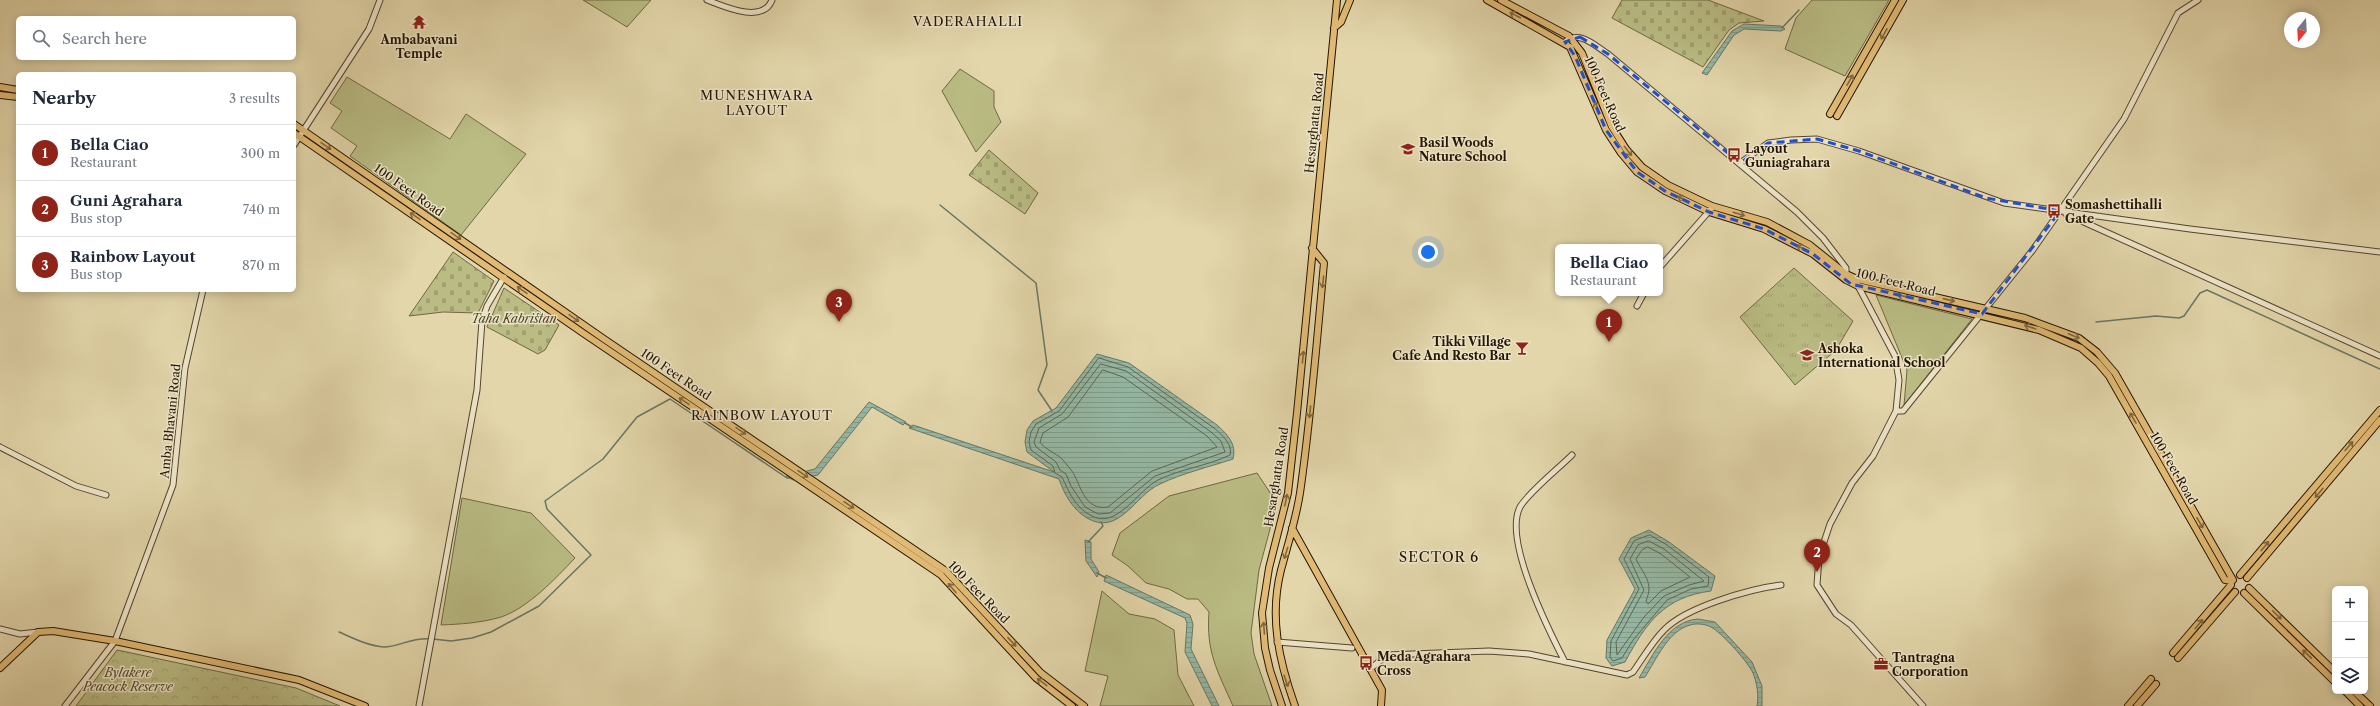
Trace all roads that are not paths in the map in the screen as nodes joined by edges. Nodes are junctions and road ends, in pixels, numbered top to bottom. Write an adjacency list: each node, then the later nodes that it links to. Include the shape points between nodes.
1 (380, 0): 23 (street, via 369,29)
2 (707, 0): 3 (street, via 741,11 761,12 768,9)
3 (772, 0)
4 (1337, 0): 13 (main road, Hesarghatta Road)
5 (1350, 0): 13 (main road, via 1341,22)
6 (1487, 0): 15 (main road, 100 Feet Road, one-way to 6)
7 (1501, 0): 14 (main road, 100 Feet Road)
8 (1895, 0): 20 (main road, one-way to 8)
9 (1903, 0): 21 (main road, one-way to 21)
10 (2186, 0): 12 (street)
11 (2198, 0): 12 (street)
12 (2183, 9): 29 (street, via 2175,18 2124,119)
13 (1334, 28): 30 (main road, Hesarghatta Road)
14 (1570, 38): 15 (street); 27 (street, via 1580,37 1608,54); 28 (main road, 100 Feet Road, one-way to 28, via 1580,49 1612,127 1626,149 1648,172)
15 (1565, 42): 28 (main road, 100 Feet Road, one-way to 15, via 1665,190 1633,167 1606,130 1575,56)
16 (0, 87): 17 (main road)
17 (16, 90)
18 (0, 95): 19 (main road)
19 (16, 96)
20 (1830, 114)
21 (1837, 116)
22 (296, 125): 23 (main road, 100 Feet Road)
23 (305, 131): 25 (street); 47 (main road, 100 Feet Road, one-way to 47)
24 (296, 134): 25 (main road, 100 Feet Road)
25 (300, 137): 26 (street); 33 (main road, 100 Feet Road, one-way to 25)
26 (296, 142)
27 (1740, 163): 29 (street, via 1768,143 1817,139 1859,151 1986,198); 34 (street, via 1823,238 1846,268)
28 (1711, 209): 32 (street); 34 (main road, 100 Feet Road, via 1764,229 1813,254)
29 (2060, 211): 31 (street); 39 (street); 41 (street)
30 (1312, 248): 50 (main road, Hesarghatta Road, one-way to 50, via 1324,263 1310,415 1300,495); 74 (main road, Hesarghatta Road, one-way to 30, via 1265,648 1262,613 1269,568 1288,493)
31 (2380, 252)
32 (1663, 264)
33 (504, 277): 47 (main road, 100 Feet Road, one-way to 33); 71 (street, via 487,306 482,321 477,390)
34 (1846, 277): 35 (main road, 100 Feet Road)
35 (1857, 282): 39 (main road, 100 Feet Road, one-way to 39); 40 (main road, 100 Feet Road, one-way to 35); 43 (street, via 1895,356 1899,380)
36 (203, 292): 59 (street, Amba Bhavani Road, via 185,368 173,485)
37 (1642, 296): 38 (street)
38 (1637, 306)
39 (1986, 308): 40 (street); 53 (main road, 100 Feet Road, one-way to 53, via 2025,318 2079,338 2104,358 2115,373)
40 (1982, 314): 43 (street, via 1903,411); 53 (main road, 100 Feet Road, one-way to 40, via 2225,580 2109,376 2098,363 2076,344 2023,324)
41 (2380, 356)
42 (2380, 410): 51 (main road, one-way to 42)
43 (1896, 411): 77 (street, via 1873,456 1852,483 1830,524 1819,557 1817,585 1836,614 1851,625)
44 (2380, 420): 52 (main road, one-way to 52)
45 (0, 447): 49 (street, via 76,486)
46 (1572, 455): 62 (street, via 1522,504 1517,514 1515,529 1531,588)
47 (788, 467): 48 (main road, 100 Feet Road)
48 (815, 486): 72 (main road, 100 Feet Road, one-way to 48, via 1036,678 941,575); 73 (main road, 100 Feet Road, one-way to 73, via 946,571 1041,673)
49 (106, 495)
50 (1292, 528): 60 (main road, Hesarghatta Road, one-way to 60, via 1281,571 1276,606); 64 (main road, Hesarghatta Road)
51 (2240, 575): 52 (main road); 53 (main road)
52 (2247, 578): 55 (main road, via 2250,583)
53 (2232, 582): 56 (main road, 100 Feet Road); 56 (main road, one-way to 53, via 2176,656)
54 (1781, 585): 62 (street, via 1746,591 1678,618 1660,633 1629,675)
55 (2246, 590): 56 (main road); 65 (main road, one-way to 65); 66 (main road, one-way to 55)
56 (2235, 592)
57 (0, 629): 58 (street, via 20,634)
58 (38, 632): 59 (main road, via 53,631); 63 (main road)
59 (115, 641): 69 (street, Amba Bhavani Road); 70 (main road, via 299,680)
60 (1277, 642): 61 (street); 75 (main road, Hesarghatta Road, one-way to 75, via 1281,667)
61 (1352, 648)
62 (1564, 662): 64 (street, via 1529,654 1489,651 1387,656)
63 (0, 668)
64 (1370, 669): 76 (main road, Hesarghatta Road, via 1382,690)
65 (2332, 669)
66 (2332, 679)
67 (2348, 694): 80 (main road)
68 (2357, 694): 81 (main road)
69 (66, 706)
70 (364, 706)
71 (419, 706)
72 (1072, 706)
73 (1084, 706)
74 (1282, 706)
75 (1295, 706)
76 (1381, 706)
77 (1923, 706)
78 (2128, 706): 79 (main road, via 2154,682)
79 (2137, 706)
80 (2360, 706)
81 (2370, 706)

